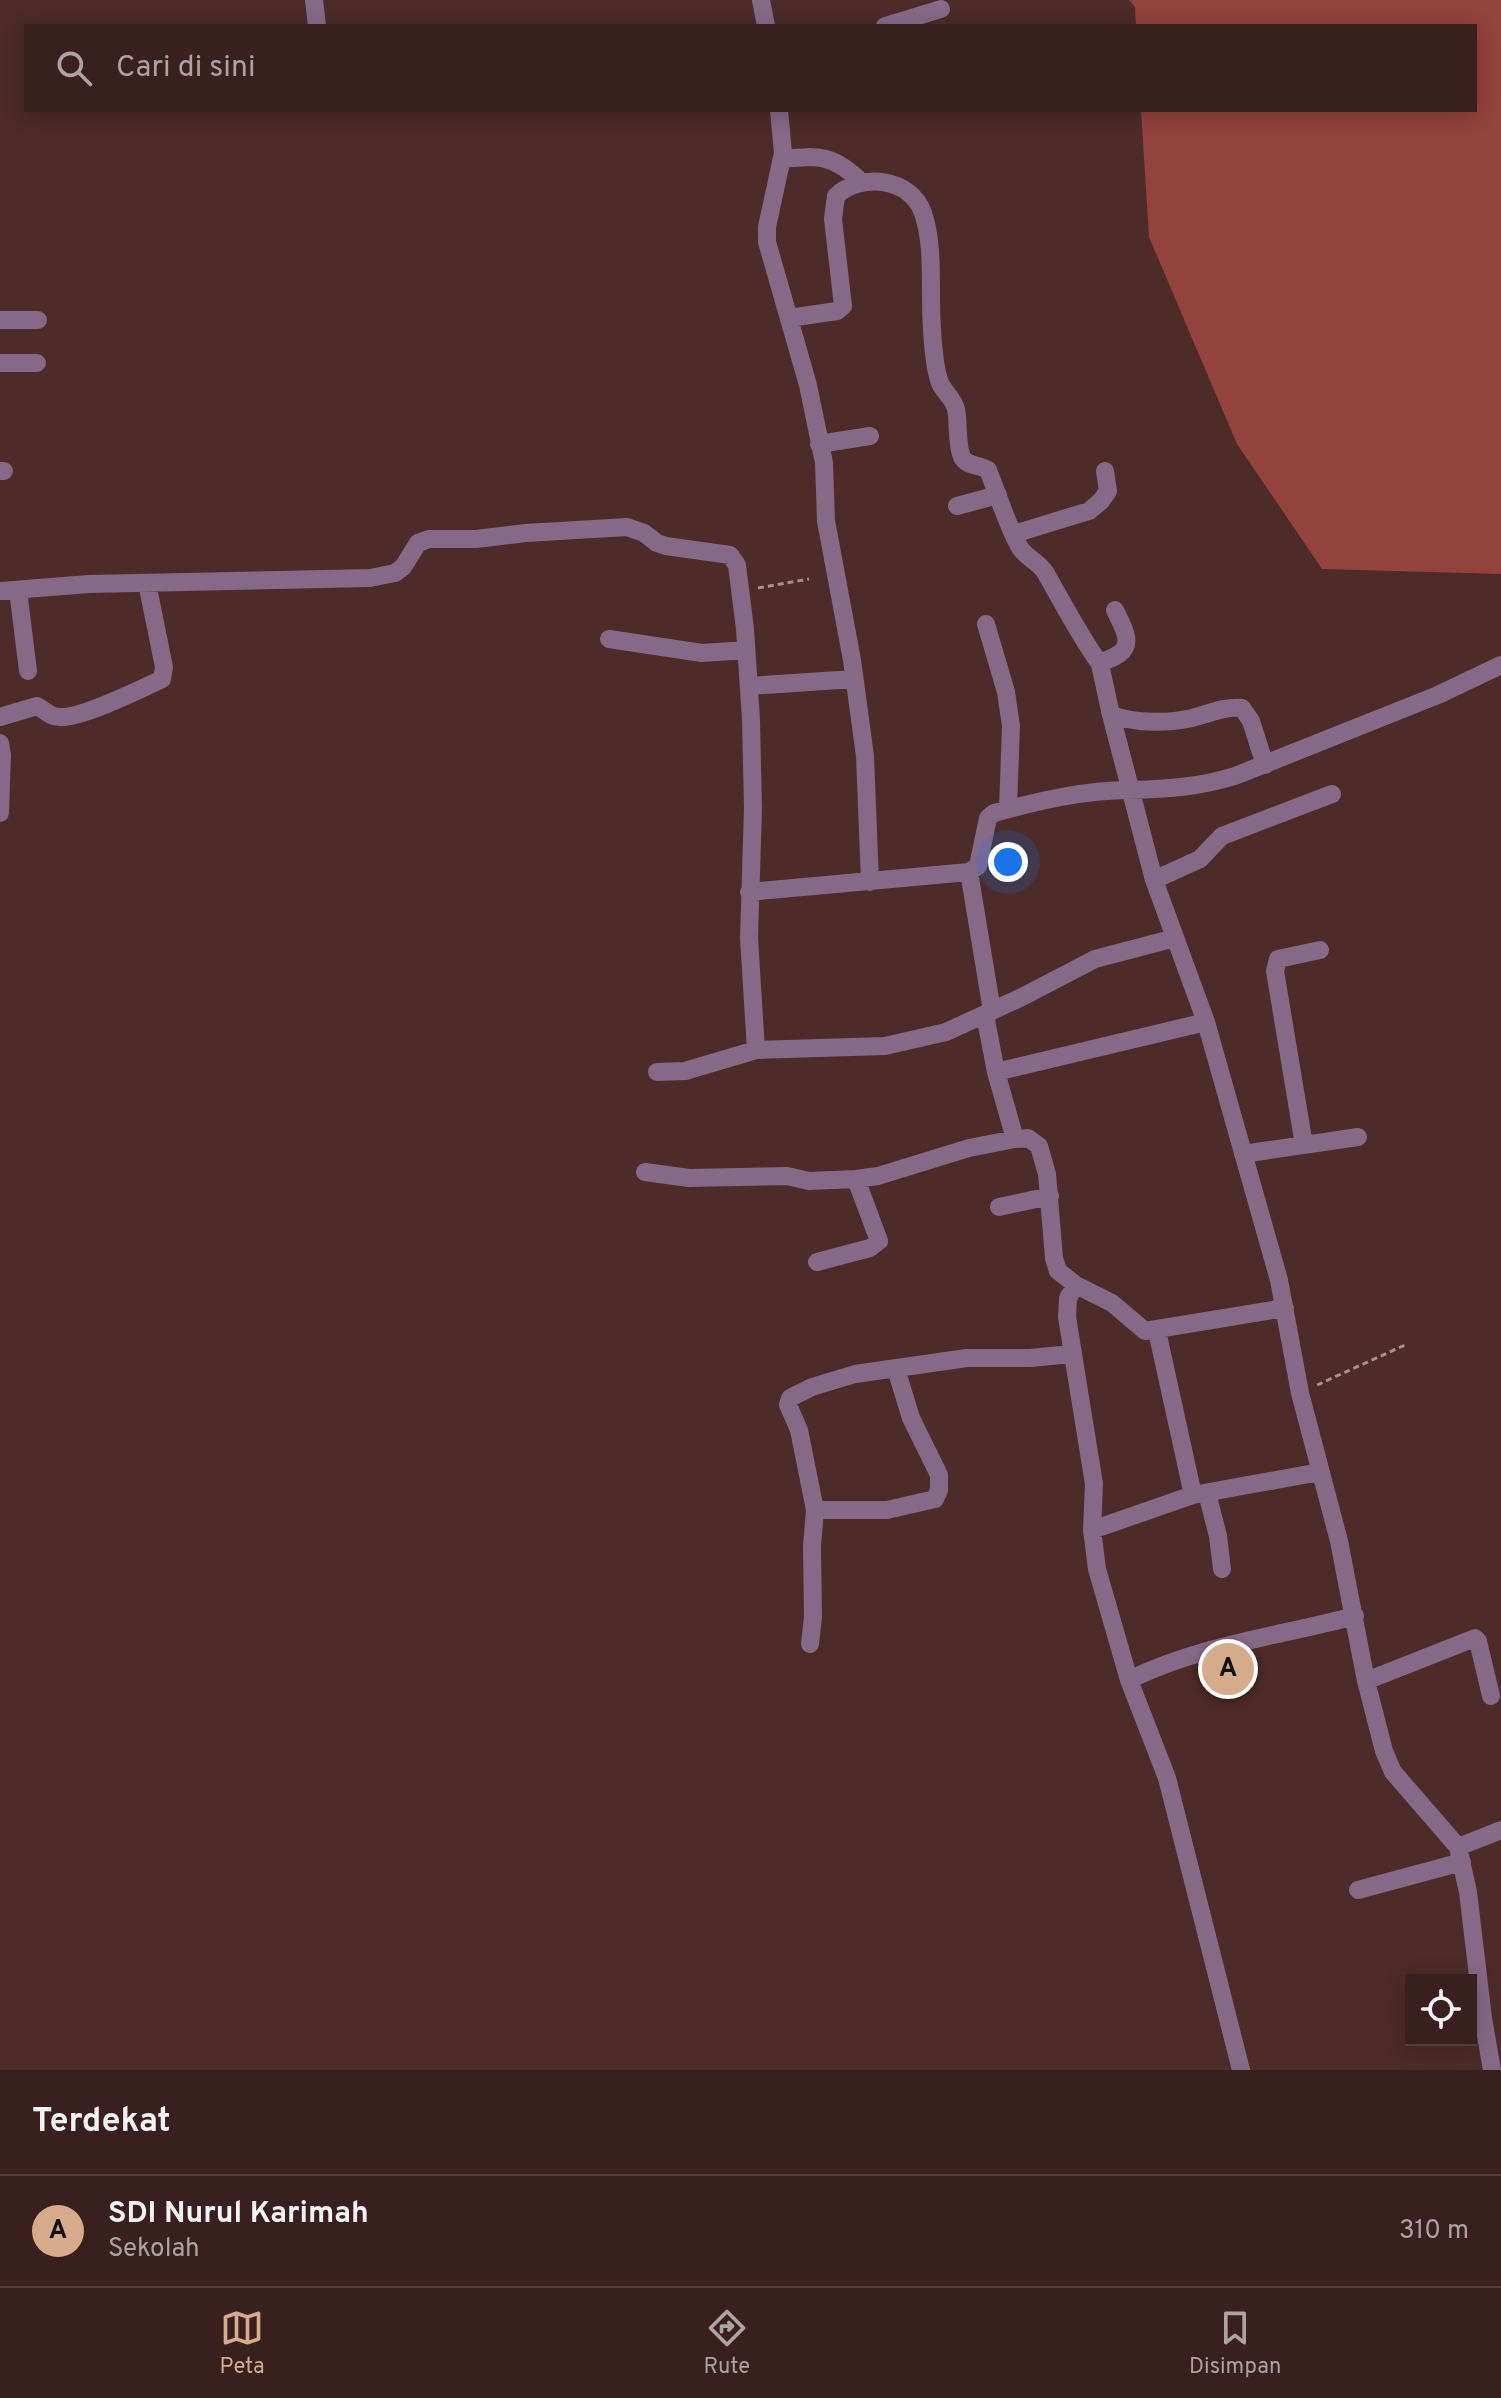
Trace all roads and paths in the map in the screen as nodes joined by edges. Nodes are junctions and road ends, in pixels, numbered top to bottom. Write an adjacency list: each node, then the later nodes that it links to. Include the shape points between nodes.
1 (314, 0): 4 (street)
2 (761, 0): 5 (street)
3 (941, 9): 6 (street)
4 (317, 24)
5 (766, 24)
6 (892, 24)
7 (779, 112): 8 (street)
8 (782, 159): 9 (street, via 822,157 847,168); 10 (street, via 767,242)
9 (862, 183): 10 (street, via 840,191 834,201 843,306); 18 (street, via 880,181 903,189 923,214 941,385 956,407 962,458 988,470)
10 (789, 318): 16 (street)
11 (0, 320): 12 (street)
12 (38, 320)
13 (0, 363): 14 (street)
14 (37, 363)
15 (870, 436): 16 (street)
16 (819, 444): 32 (street, via 826,521)
17 (1105, 471): 20 (street, via 1108,491 1093,509)
18 (998, 495): 19 (street); 20 (street)
19 (957, 506)
20 (1014, 534): 29 (street, via 1020,549 1044,571)
21 (809, 579): 24 (path)
22 (147, 583): 23 (street); 24 (street, via 370,578 395,573 424,540 627,527 666,546 730,555 737,565); 35 (street, via 162,679 62,718 37,706)
23 (9, 590): 31 (street)
24 (739, 591): 28 (street)
25 (1115, 610): 29 (street, via 1126,646)
26 (986, 624): 40 (street, via 1011,726)
27 (609, 639): 28 (street, via 702,653)
28 (746, 650): 33 (street)
29 (1100, 664): 34 (street)
30 (1501, 665): 37 (street)
31 (28, 671)
32 (854, 679): 33 (street); 44 (street, via 865,756)
33 (749, 686): 45 (street)
34 (1111, 715): 37 (street, via 1155,722 1242,708); 38 (street)
35 (0, 717)
36 (0, 743): 41 (street)
37 (1265, 765): 38 (street, via 1212,783)
38 (1131, 789): 40 (street); 43 (street)
39 (1332, 794): 43 (street, via 1222,836 1200,859)
40 (1008, 809): 42 (street, via 988,818 978,866)
41 (0, 813)
42 (969, 872): 44 (street); 48 (street)
43 (1154, 880): 46 (street)
44 (870, 882): 45 (street)
45 (749, 892): 50 (street)
46 (1175, 938): 48 (street, via 1095,959); 49 (street)
47 (1320, 950): 55 (street, via 1278,959 1275,971)
48 (988, 1013): 50 (street, via 946,1032 885,1046); 52 (street)
49 (1206, 1022): 52 (street); 56 (street)
50 (756, 1050): 51 (street, via 685,1071)
51 (657, 1072)
52 (996, 1072): 54 (street)
53 (1358, 1137): 55 (street)
54 (1015, 1139): 58 (street); 59 (street, via 1028,1138 1039,1146)
55 (1304, 1145): 56 (street)
56 (1243, 1154): 63 (street)
57 (645, 1172): 58 (street, via 689,1178)
58 (856, 1179): 61 (street, via 879,1241)
59 (1050, 1196): 60 (street); 62 (street, via 1056,1266)
60 (999, 1207)
61 (817, 1262)
62 (1076, 1285): 64 (street, via 1112,1303 1145,1331); 66 (street, via 1068,1298)
63 (1285, 1308): 64 (street); 68 (street)
64 (1157, 1331): 70 (street)
65 (1405, 1345): 68 (path)
66 (1071, 1354): 67 (street, via 967,1358); 72 (street, via 1094,1484)
67 (896, 1369): 71 (street, via 855,1374 790,1398); 71 (street, via 911,1418 939,1475 935,1499 887,1510)
68 (1300, 1393): 69 (street)
69 (1320, 1472): 70 (street); 74 (street)
70 (1200, 1494): 72 (street); 73 (street, via 1216,1522)
71 (815, 1510): 75 (street)
72 (1092, 1530): 76 (street, via 1097,1569)
73 (1222, 1569)
74 (1355, 1616): 76 (street, via 1182,1656); 77 (street)
75 (810, 1644)
76 (1129, 1680): 82 (street, via 1167,1778)
77 (1366, 1681): 78 (street, via 1475,1638); 80 (street, via 1393,1772)
78 (1491, 1696)
79 (1501, 1830): 80 (street)
80 (1460, 1855): 81 (street); 83 (street)
81 (1358, 1890)
82 (1241, 2070)
83 (1492, 2070)

